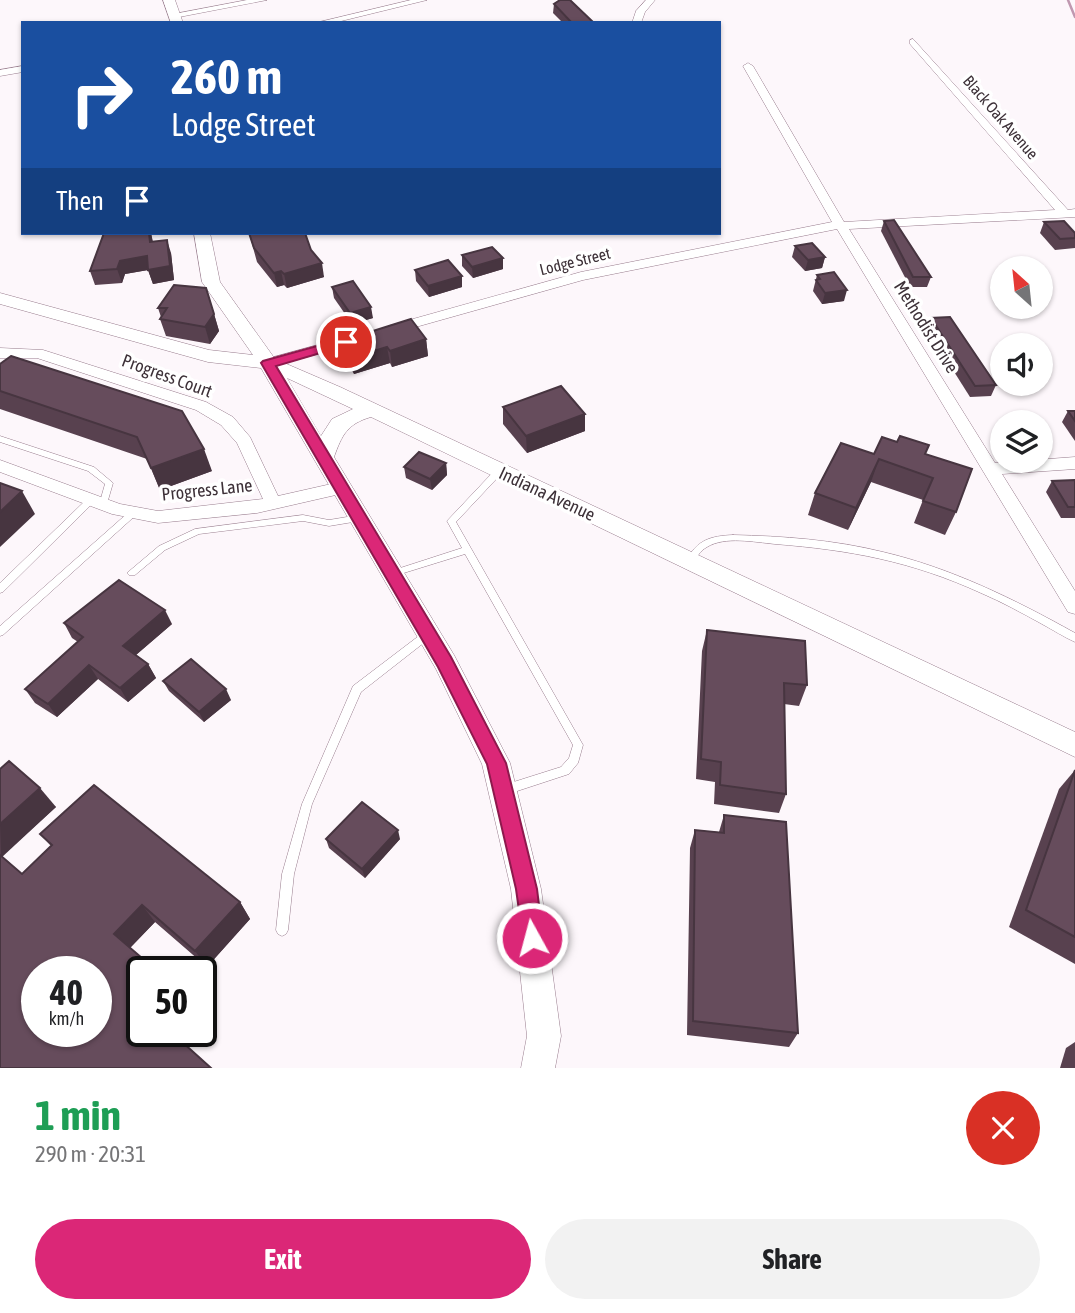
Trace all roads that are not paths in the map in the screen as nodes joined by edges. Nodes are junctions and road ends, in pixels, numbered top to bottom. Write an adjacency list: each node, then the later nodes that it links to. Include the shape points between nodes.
1 (169, 0): 5 (main road)
2 (263, 0): 5 (street)
3 (423, 0): 6 (street)
4 (650, 0): 7 (street)
5 (175, 19)
6 (328, 21)
7 (637, 21)
8 (913, 42): 12 (street, Black Oak Avenue)
9 (748, 66): 13 (street, Methodist Drive)
10 (21, 69): 11 (street)
11 (0, 73)
12 (1070, 213): 13 (street, Lodge Street)
13 (842, 228): 17 (street, Lodge Street, via 831,226 581,276); 24 (street, Methodist Drive)
14 (202, 235): 17 (main road, via 211,282)
15 (4, 302): 17 (main road, Indiana Avenue, via 208,356)
16 (0, 353): 29 (street, Progress Court, via 38,353 201,405 227,421 244,441)
17 (268, 363): 18 (main road, Indiana Avenue); 20 (main road)
18 (372, 410): 20 (main road, via 344,417 335,426); 25 (main road, Indiana Avenue)
19 (0, 439): 28 (lane, via 103,476 109,483)
20 (323, 457): 27 (main road)
21 (1075, 463): 22 (street)
22 (1053, 465)
23 (0, 466): 28 (street, Progress Lane)
24 (990, 466)
25 (499, 471): 32 (lane, via 451,522); 33 (main road, Indiana Avenue)
26 (994, 473): 37 (street, Methodist Drive)
27 (340, 488): 29 (street, Progress Lane); 31 (main road)
28 (97, 502): 30 (street, Progress Lane); 36 (lane)
29 (273, 503): 30 (street, Progress Lane, via 158,517)
30 (133, 513): 38 (lane)
31 (359, 518): 34 (lane, via 329,523 303,518 198,531 162,548); 35 (main road)
32 (468, 550): 35 (lane); 42 (lane, via 578,745 565,771)
33 (689, 562): 40 (lane, via 698,546 722,540 861,550 934,570 1017,606); 41 (main road, Indiana Avenue)
34 (132, 573)
35 (393, 574): 39 (main road)
36 (0, 589)
37 (1075, 607)
38 (0, 632)
39 (428, 634): 42 (main road, via 496,763); 43 (lane, via 357,689 307,804 288,874)
40 (1075, 638)
41 (1075, 746)
42 (503, 791): 44 (main road, via 526,889 544,1036)
43 (282, 930)
44 (538, 1068)

